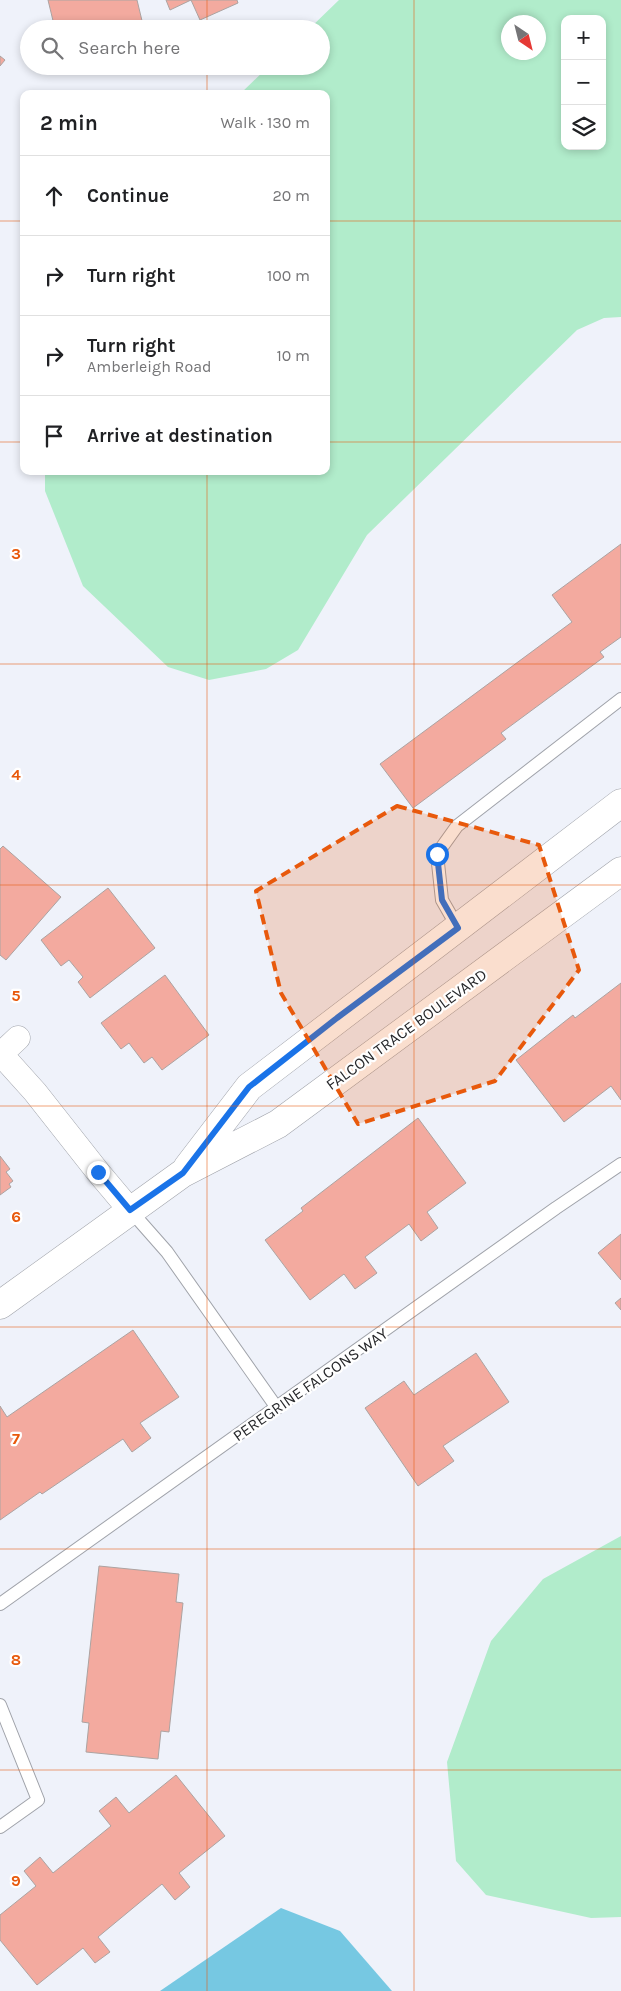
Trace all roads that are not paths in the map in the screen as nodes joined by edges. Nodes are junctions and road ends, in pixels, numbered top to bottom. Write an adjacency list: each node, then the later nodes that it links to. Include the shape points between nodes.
1 (619, 700): 4 (lane, via 457,826 437,854 442,900)
2 (621, 803): 4 (street, FALCON TRACE BOULEVARD)
3 (621, 871): 7 (street, FALCON TRACE BOULEVARD, via 278,1124)
4 (458, 928): 7 (street, FALCON TRACE BOULEVARD, via 249,1087)
5 (6, 1048): 8 (street, via 35,1092)
6 (621, 1164): 10 (lane, PEREGRINE FALCONS WAY)
7 (183, 1173): 8 (street, FALCON TRACE BOULEVARD)
8 (130, 1210): 9 (street, FALCON TRACE BOULEVARD); 10 (lane, via 167,1252)
9 (0, 1305)
10 (277, 1408): 11 (lane, PEREGRINE FALCONS WAY)
11 (0, 1604)
12 (0, 1705): 13 (lane, via 38,1800)
13 (0, 1827)

